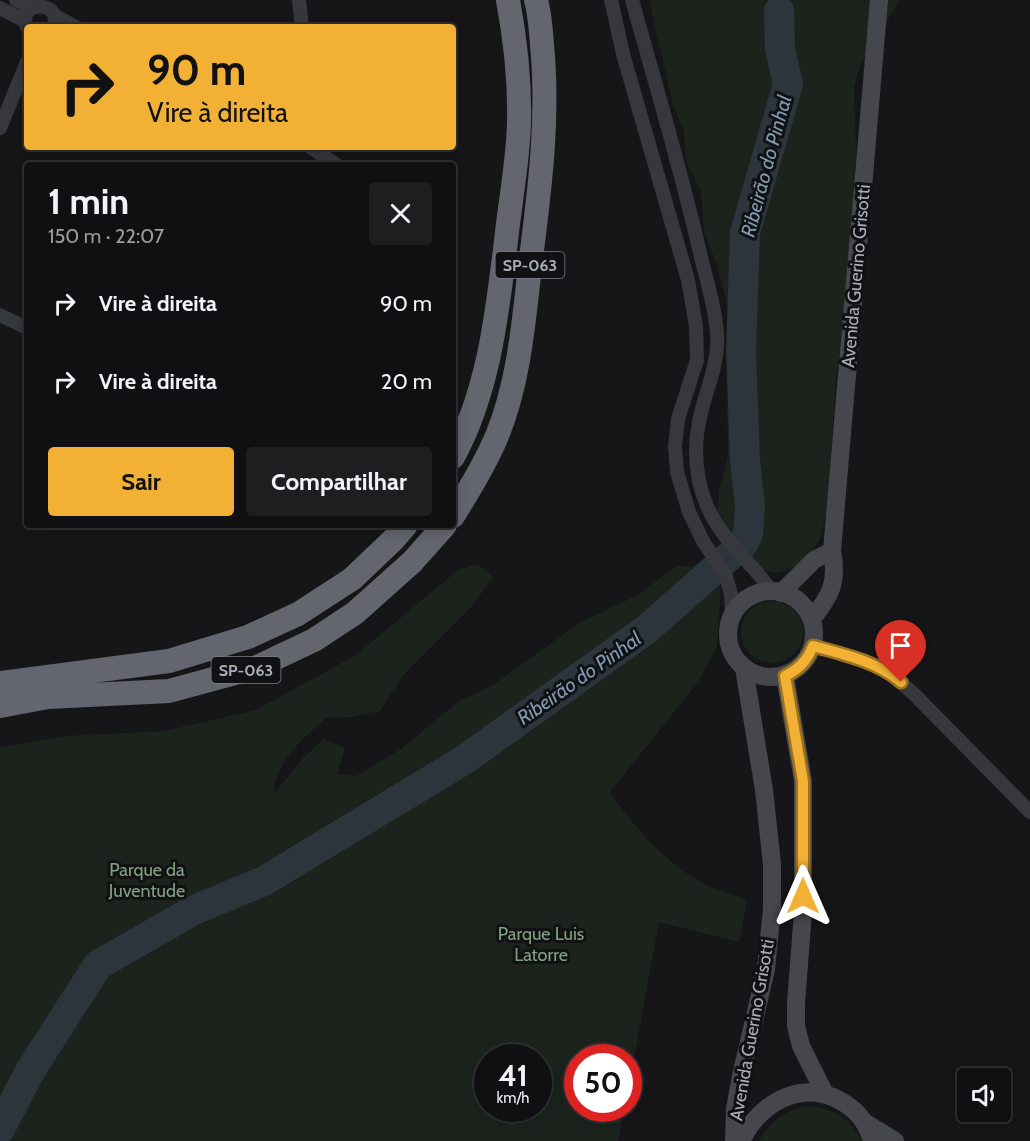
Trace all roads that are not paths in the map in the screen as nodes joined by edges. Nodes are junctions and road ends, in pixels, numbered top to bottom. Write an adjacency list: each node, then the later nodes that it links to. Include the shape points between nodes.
1 (16, 0): 8 (street)
2 (299, 0): 13 (street)
3 (508, 0): 20 (highway, SP-063, via 519,123 498,309 481,391)
4 (536, 0): 21 (highway, SP-063, via 546,118 521,344 497,435)
5 (611, 0): 26 (street, via 690,291 696,326 696,360 678,419 677,472 703,541 726,576)
6 (632, 0): 25 (street, via 714,311 718,345 695,449 697,477 723,534)
7 (879, 0): 24 (main road, Avenida Guerino Grisotti)
8 (35, 4): 10 (street, via 46,6); 11 (street, via 25,15)
9 (0, 8): 11 (street)
10 (54, 14): 12 (street)
11 (26, 24)
12 (71, 24)
13 (302, 24)
14 (24, 69): 15 (street)
15 (0, 128)
16 (314, 150): 17 (street)
17 (332, 162)
18 (0, 315): 19 (street)
19 (24, 327)
20 (456, 451)
21 (456, 511)
22 (403, 528): 31 (highway, SP-063, via 352,579 298,614 248,637 169,661)
23 (442, 528): 32 (highway, SP-063, via 412,562 355,613 314,640 257,667 169,690 48,697)
24 (832, 551): 25 (main road, via 814,560); 27 (main road, Avenida Guerino Grisotti, via 831,592)
25 (777, 592): 26 (main road, via 752,595); 27 (main road, via 794,597)
26 (732, 616): 29 (main road, via 729,644)
27 (812, 619): 28 (main road)
28 (813, 646): 30 (main road, via 798,670); 33 (street, via 888,670)
29 (744, 669): 30 (main road, via 757,676); 36 (main road, Avenida Guerino Grisotti, via 764,789 772,909 766,969 735,1109)
30 (785, 676): 34 (main road, Avenida Guerino Grisotti, via 803,781 803,912 796,1026 801,1046)
31 (0, 682)
32 (0, 706)
33 (1030, 812)
34 (825, 1094): 35 (main road, via 851,1108); 37 (main road, via 792,1094 775,1101 758,1115)
35 (864, 1122): 38 (main road); 39 (main road)
36 (734, 1141)
37 (741, 1141)
38 (872, 1141)
39 (895, 1141)

